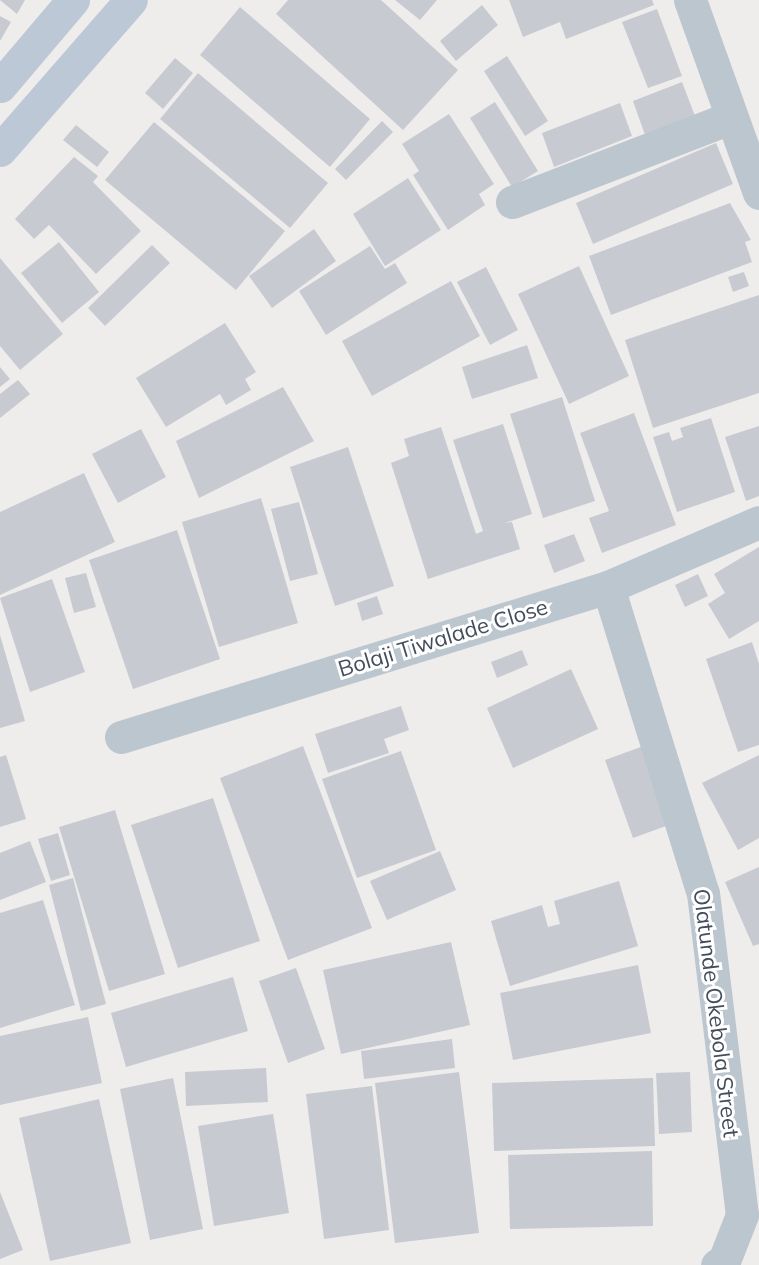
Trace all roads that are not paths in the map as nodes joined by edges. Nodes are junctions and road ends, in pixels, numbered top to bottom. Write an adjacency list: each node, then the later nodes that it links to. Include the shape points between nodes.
1 (73, 0): 4 (main road)
2 (131, 0): 6 (main road)
3 (690, 0): 5 (street)
4 (0, 86)
5 (730, 118): 7 (street); 8 (street)
6 (0, 150)
7 (759, 193)
8 (512, 202)
9 (759, 522): 10 (street, Bolaji Tiwalade Close)
10 (608, 586): 11 (street, Bolaji Tiwalade Close); 12 (street, Olatunde Okebola Street, via 704,893 742,1215 724,1261)
11 (122, 737)
12 (717, 1265)

